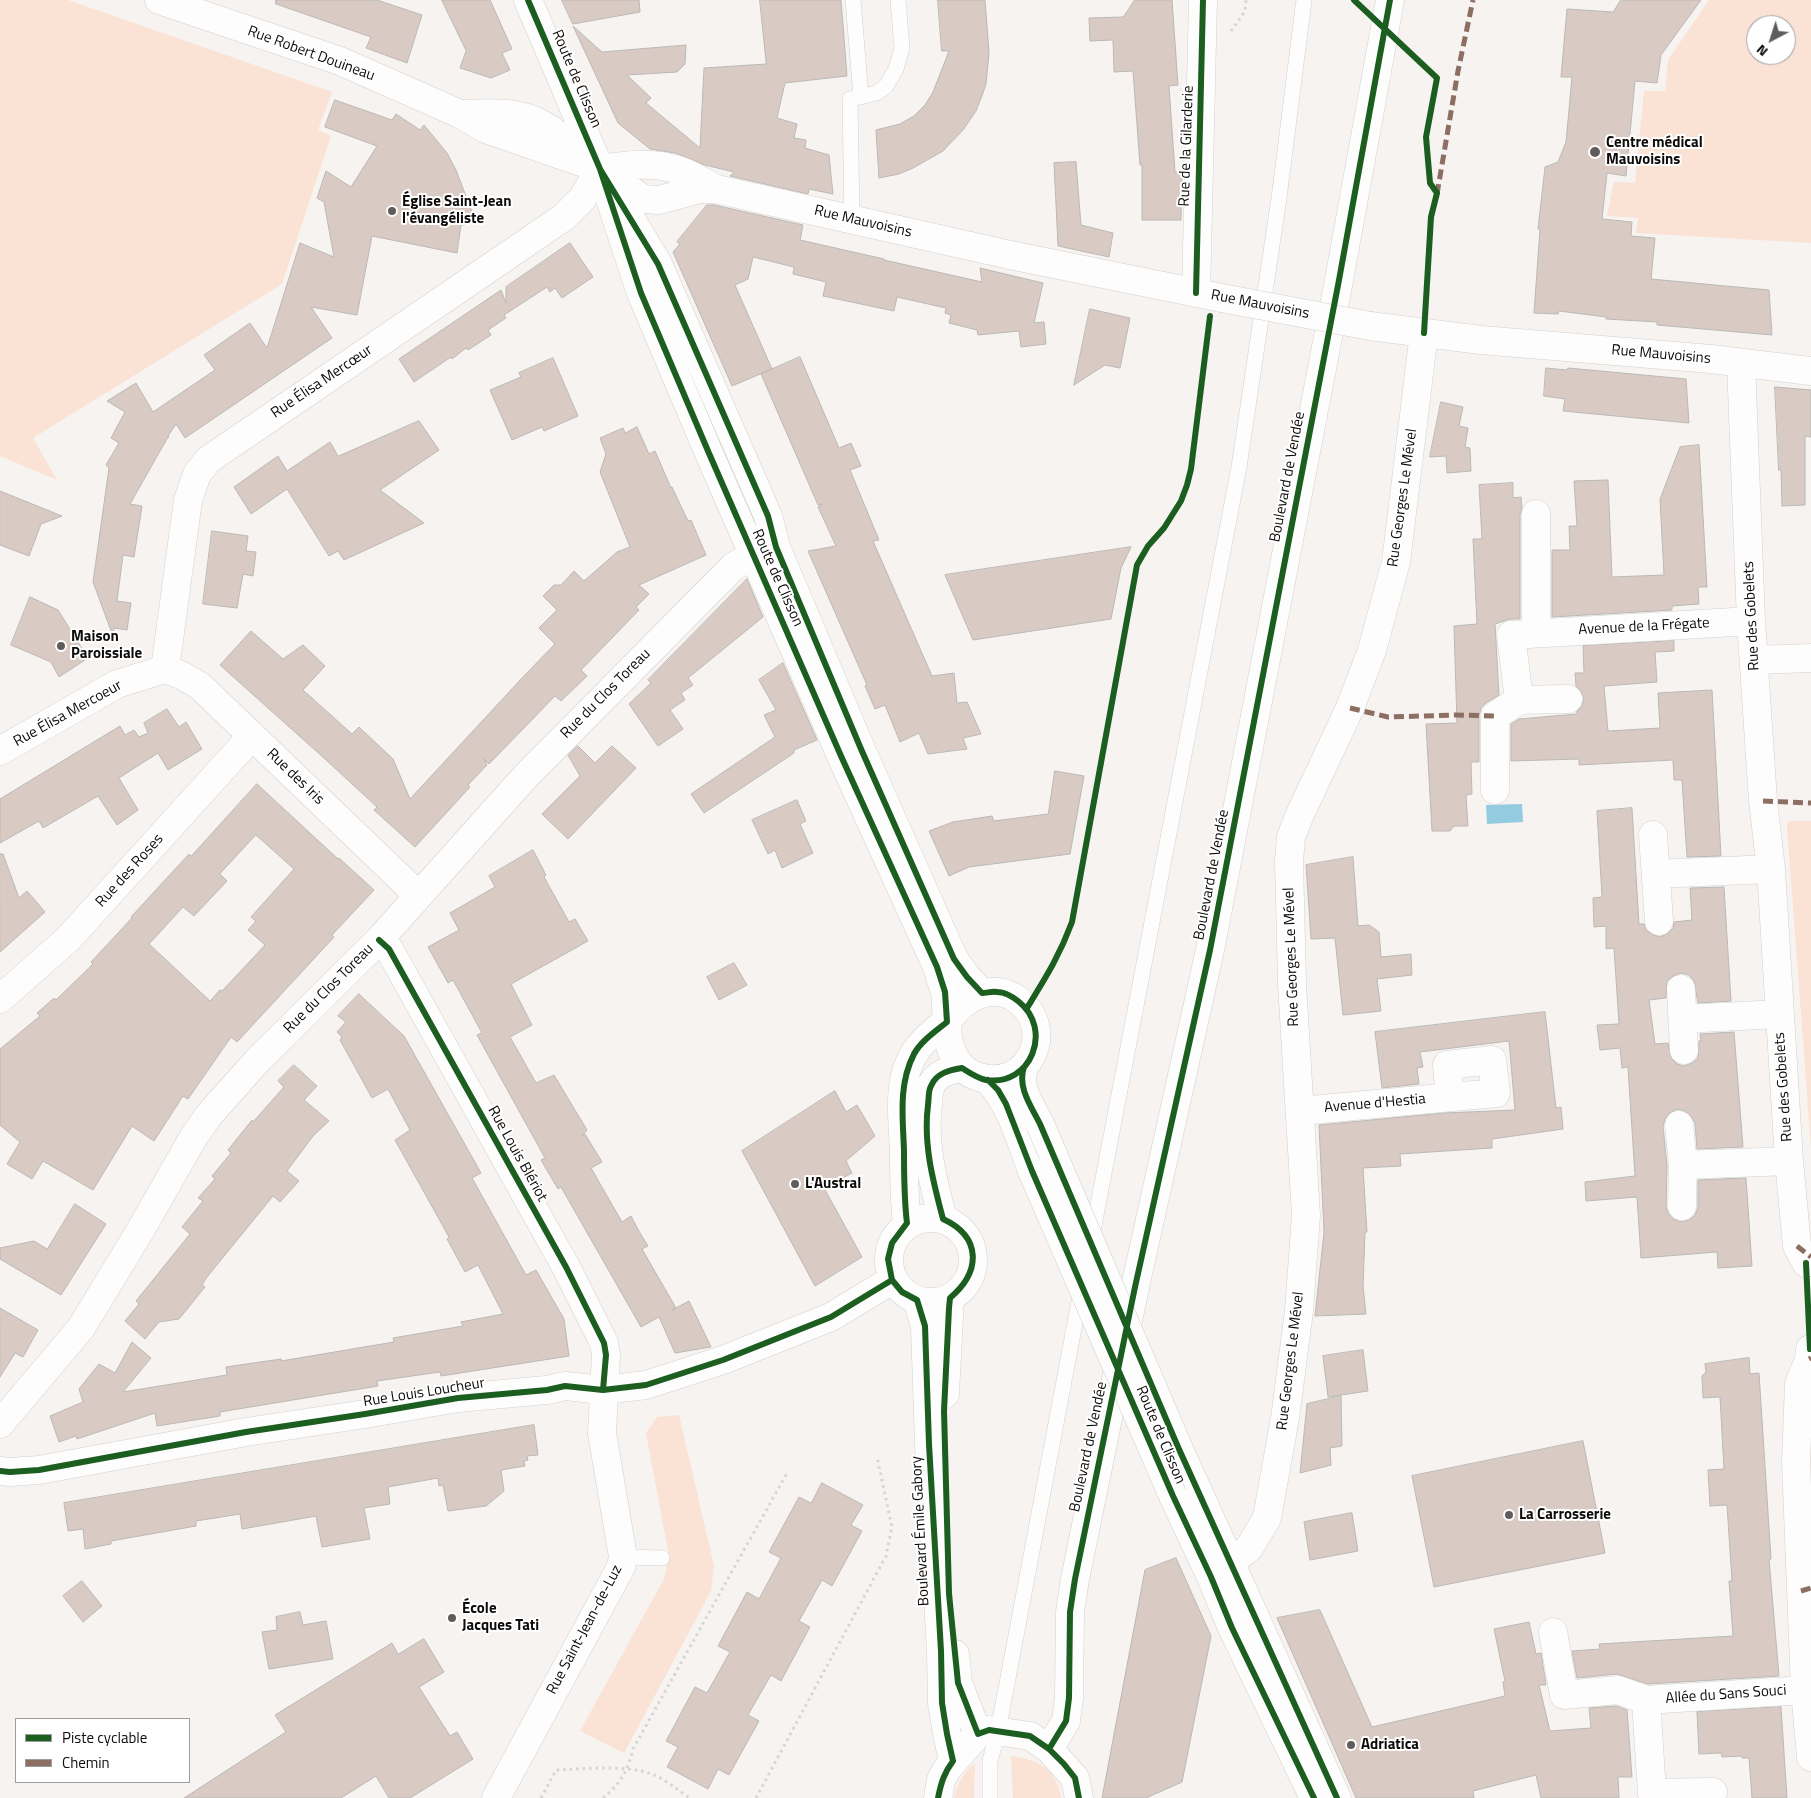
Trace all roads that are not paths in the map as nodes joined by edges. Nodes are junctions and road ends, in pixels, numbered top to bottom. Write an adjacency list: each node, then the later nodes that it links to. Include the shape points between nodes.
1 (158, 0): 9 (street, Rue Robert Douineau, via 340,62 460,114 513,114 542,124)
2 (528, 0): 9 (street, Route de Clisson)
3 (853, 0): 8 (lane)
4 (898, 0): 8 (lane, via 902,48 896,68 886,86 877,93)
5 (1203, 0): 11 (street, Rue de la Gilarderie)
6 (1304, 0): 65 (lane, via 1279,198 1239,467)
7 (1390, 0): 66 (street, Boulevard de Vendée, via 1210,950 1131,1306 1075,1579 1070,1612 1066,1721)
8 (861, 97): 10 (lane, via 850,99)
9 (600, 169): 10 (street, Rue Mauvoisins, via 641,164 662,166 682,171 716,189); 16 (street, Route de Clisson, via 641,293); 21 (street, Rue Élisa Mercœur, via 582,199 564,217 208,460 197,474 188,500)
10 (852, 220): 11 (street, Rue Mauvoisins)
11 (1196, 293): 12 (street, Rue Mauvoisins, bridge)
12 (1424, 333): 13 (street, Rue Mauvoisins); 44 (street, Rue Georges Le Mével, via 1396,562 1372,650 1350,708 1291,837 1292,984)
13 (1741, 363): 14 (street, Rue Mauvoisins); 17 (street, Rue des Gobelets)
14 (1811, 371)
15 (1536, 514): 18 (street)
16 (765, 551): 30 (street, Rue du Clos Toreau, via 734,566 525,777); 34 (street, Route de Clisson, via 861,749 954,959); 38 (street, Route de Clisson, via 841,756 937,968 945,992)
17 (1751, 621): 18 (street, Avenue de la Frégate); 20 (street, Rue des Gobelets)
18 (1536, 632): 23 (street, Avenue de la Frégate, via 1511,635)
19 (1811, 658): 20 (street)
20 (1755, 660): 28 (street, Rue des Gobelets)
21 (165, 670): 24 (street, Rue des Iris, via 200,686); 25 (street, Rue Élisa Mercoeur, via 117,684)
22 (1568, 699): 23 (street)
23 (1519, 700): 26 (street, via 1495,716)
24 (252, 736): 30 (street, Rue des Iris); 35 (street, Rue des Roses, via 68,939)
25 (0, 751)
26 (1495, 790)
27 (1653, 835): 29 (street)
28 (1770, 869): 29 (street); 36 (street, Rue des Gobelets)
29 (1656, 874): 31 (street)
30 (418, 895): 32 (street, Rue du Clos Toreau)
31 (1659, 921)
32 (379, 940): 56 (street, Rue Louis Blériot, via 389,949 566,1267 604,1343); 57 (street, Rue du Clos Toreau, via 257,1061 209,1115 81,1328)
33 (1680, 989): 37 (street)
34 (982, 993): 38 (street, via 961,1005); 40 (street, via 998,992 1014,997 1027,1008 1035,1022 1037,1038 1033,1054)
35 (0, 999)
36 (1779, 1014): 37 (street, Rue des Gobelets); 46 (street, Rue des Gobelets)
37 (1683, 1019): 39 (street)
38 (947, 1022): 41 (street, via 949,1043); 50 (street, via 915,1052 904,1079 902,1109)
39 (1684, 1050)
40 (1024, 1067): 42 (street, via 1013,1075); 61 (street, Route de Clisson, bridge, via 1020,1077 1025,1096 1040,1124 1178,1446)
41 (962, 1068): 42 (street); 49 (street, via 939,1075 931,1086 928,1106 927,1150)
42 (988, 1080): 61 (street, Route de Clisson, bridge, via 1006,1104 1173,1496)
43 (1450, 1097): 44 (street, Avenue d'Hestia)
44 (1300, 1111): 61 (street, Rue Georges Le Mével, via 1306,1215 1299,1312 1285,1418 1267,1518 1250,1548)
45 (1679, 1125): 47 (street)
46 (1789, 1160): 47 (street, Rue des Gobelets); 51 (street, Rue des Gobelets, via 1797,1246)
47 (1683, 1166): 48 (street)
48 (1682, 1206)
49 (943, 1219): 50 (street, via 931,1216); 53 (street, via 964,1232 973,1256 968,1280)
50 (907, 1224): 52 (street, via 892,1243 888,1259)
51 (1806, 1263)
52 (892, 1280): 54 (street, via 902,1292); 56 (street, Rue Louis Loucheur, via 831,1317 723,1360 646,1385)
53 (950, 1298): 54 (street, via 934,1302); 65 (street, Boulevard Émile Gabory, via 944,1411 949,1594 958,1683)
54 (917, 1300): 68 (street, Boulevard Émile Gabory, via 925,1326 942,1703)
55 (1810, 1348): 63 (street, via 1799,1384 1796,1462)
56 (603, 1390): 58 (street, Rue Louis Loucheur, via 565,1386 458,1398 38,1470); 59 (street, Rue Saint-Jean-de-Luz, via 602,1433)
57 (0, 1424)
58 (0, 1471)
59 (623, 1557): 60 (lane); 70 (street, Rue Saint-Jean-de-Luz)
60 (662, 1558)
61 (1221, 1569): 74 (street, Route de Clisson, via 1232,1628); 75 (street, Route de Clisson, via 1255,1618)
62 (1553, 1632): 64 (street, Allée du Sans Souci, via 1564,1695 1618,1690)
63 (1805, 1690): 64 (street, Allée du Sans Souci); 67 (street)
64 (1646, 1700): 69 (street, Allée du Sans Souci, via 1652,1793)
65 (988, 1732): 66 (street, via 1030,1736); 68 (street); 72 (lane)
66 (1049, 1749): 73 (street, via 1075,1778)
67 (1811, 1757)
68 (953, 1761): 71 (street, via 941,1780)
69 (1713, 1792)
70 (496, 1798)
71 (938, 1798)
72 (990, 1798)
73 (1079, 1798)
74 (1314, 1798)
75 (1337, 1798)

